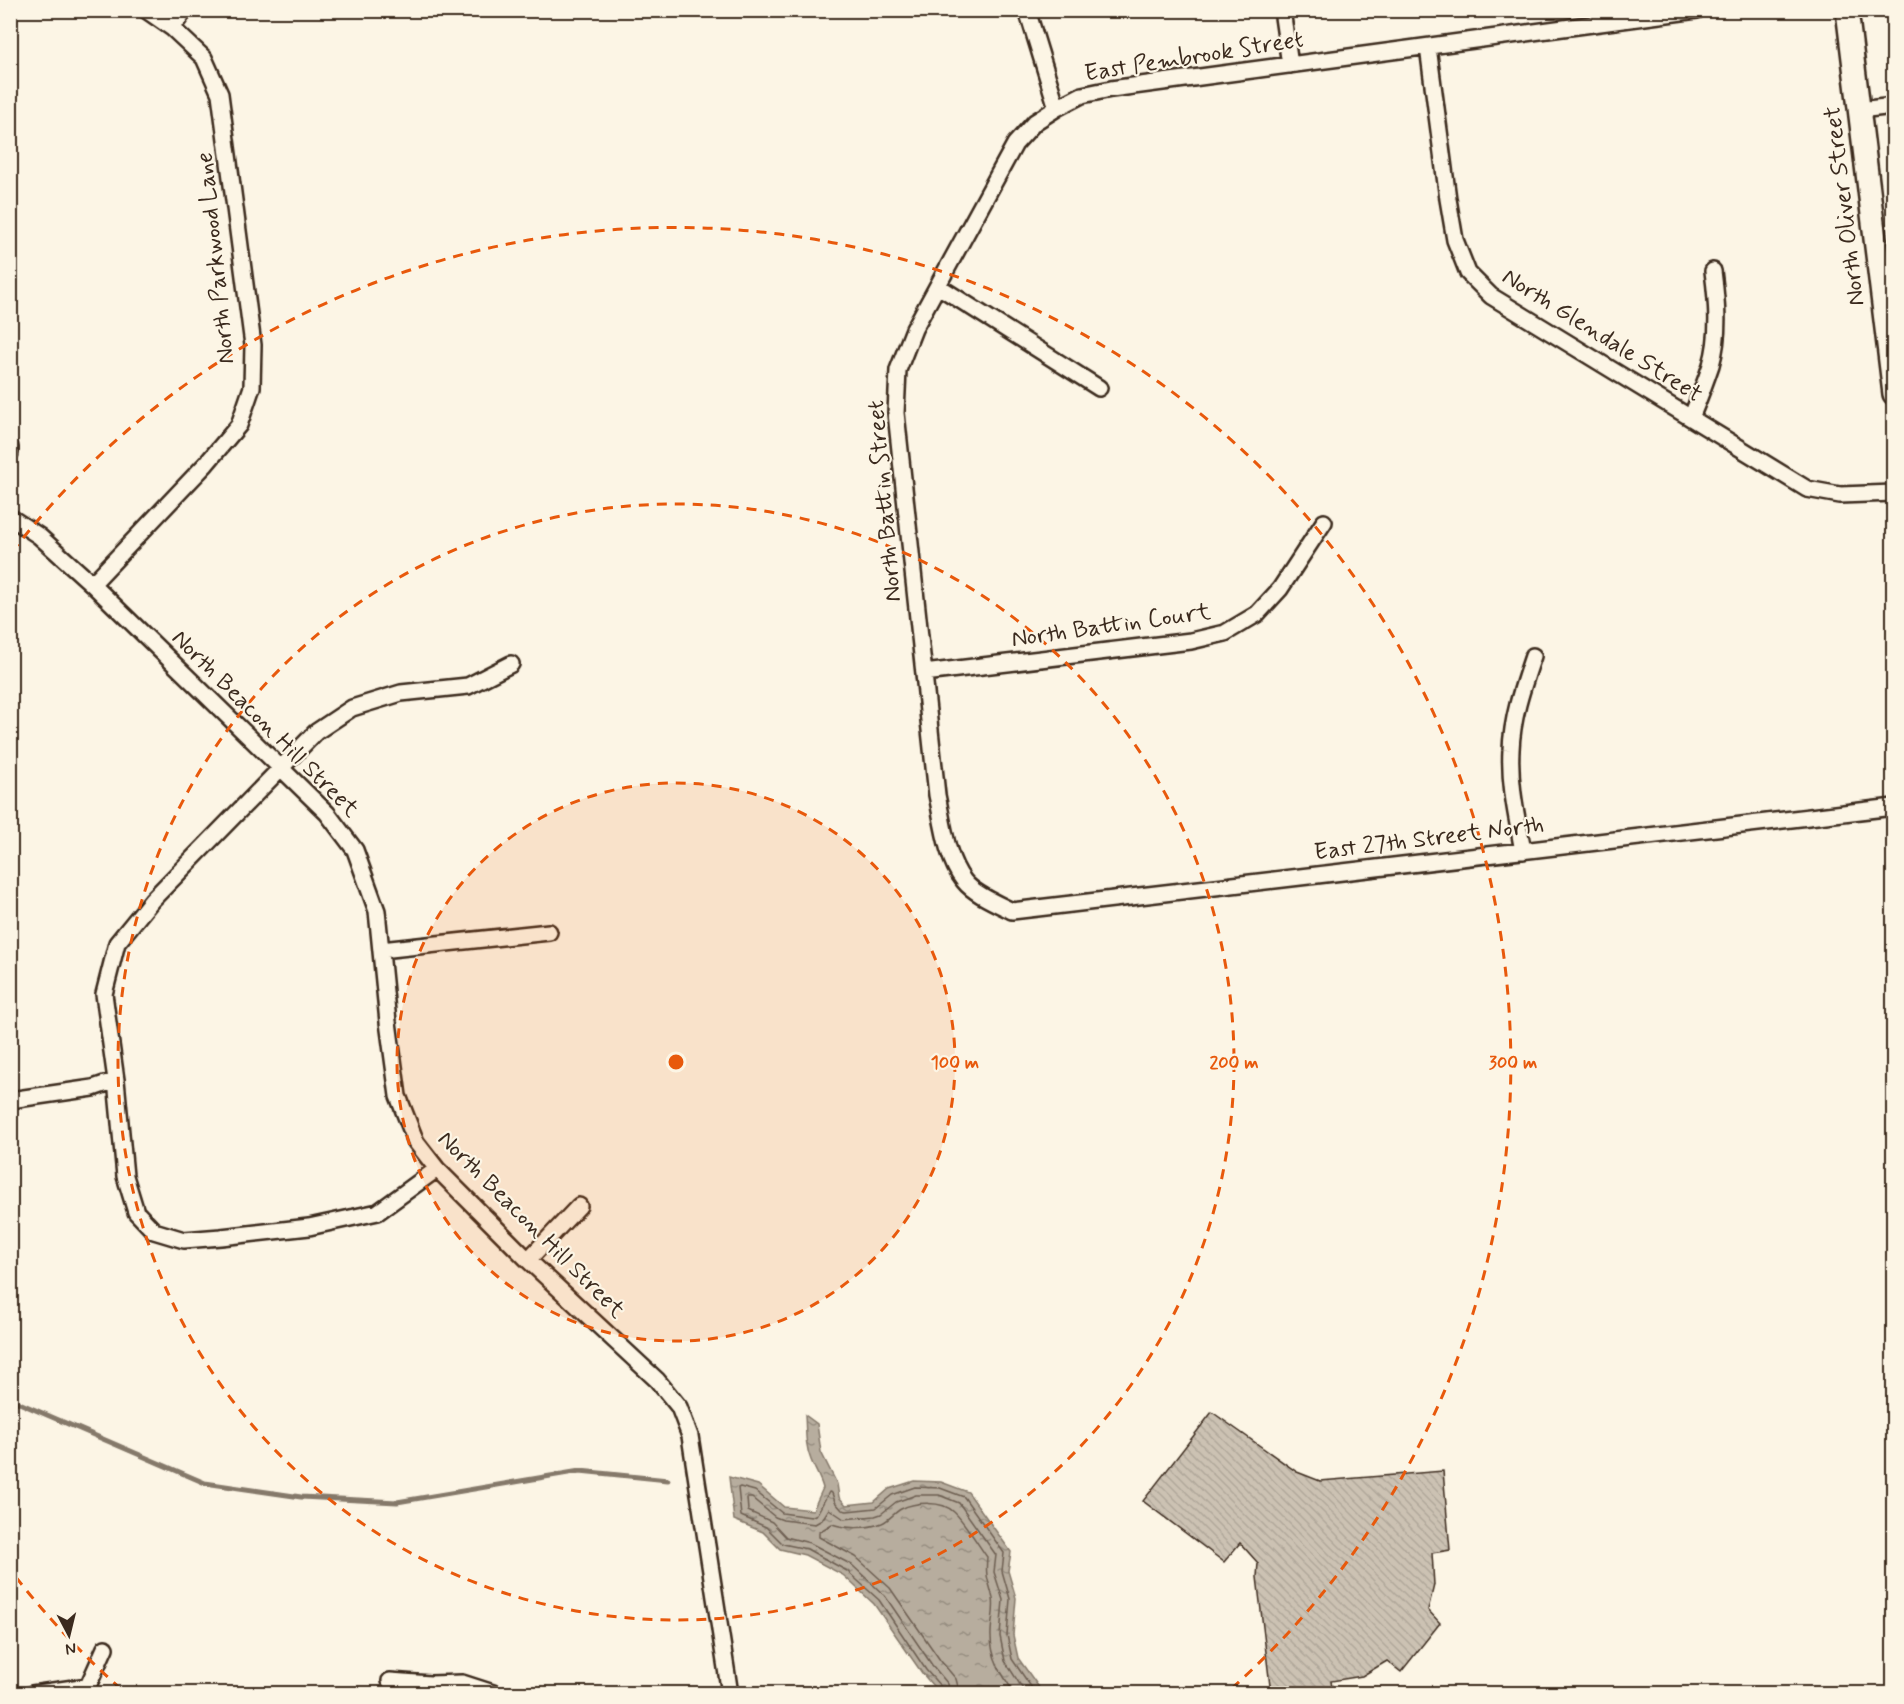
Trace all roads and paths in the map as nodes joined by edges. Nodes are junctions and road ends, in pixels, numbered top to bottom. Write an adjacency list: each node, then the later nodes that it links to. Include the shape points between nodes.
1 (146, 10): 8 (street)
2 (185, 10): 8 (street)
3 (1027, 10): 12 (street)
4 (1282, 10): 10 (street)
5 (1697, 10): 7 (street, East Pembrook Street)
6 (1847, 10): 13 (main road, North Oliver Street)
7 (1681, 12): 9 (street, East Pembrook Street)
8 (172, 28): 25 (street, North Parkwood Lane, via 204,58 220,94 253,345 252,387 239,425)
9 (1428, 47): 10 (street, East Pembrook Street); 19 (street, North Glendale Street, via 1455,240 1468,273 1491,296)
10 (1290, 65): 12 (street, East Pembrook Street, via 1111,89 1082,95)
11 (1893, 106): 13 (street)
12 (1057, 108): 15 (street, North Battin Street, via 1035,122 1015,144)
13 (1859, 110): 16 (main road, North Oliver Street)
14 (1713, 271): 19 (street, via 1717,323 1713,353)
15 (938, 286): 17 (street); 28 (street, North Battin Street, via 914,329 898,370 896,413)
16 (1892, 365): 18 (main road, North Oliver Street)
17 (1099, 388)
18 (1893, 394)
19 (1691, 418): 22 (street, North Glendale Street, via 1807,489 1840,495)
20 (10, 447): 21 (street)
21 (10, 453)
22 (1893, 493)
23 (10, 517): 25 (street, North Beacon Hill Street, via 39,536)
24 (1324, 522): 28 (street, North Battin Court, via 1265,606 1225,633 1191,641)
25 (92, 584): 29 (street, North Beacon Hill Street)
26 (1533, 656): 31 (street, via 1518,702 1511,750 1514,802)
27 (511, 664): 29 (street, via 468,686 401,693 352,708 316,732)
28 (924, 673): 32 (street, North Battin Street, via 937,795 949,851 964,882)
29 (280, 768): 34 (street, North Beacon Hill Street, via 327,813 355,850 377,911); 35 (street, via 152,900 117,943 104,994)
30 (1893, 807): 31 (street, East 27th Street North)
31 (1523, 851): 32 (street, East 27th Street North, via 1012,911)
32 (975, 890)
33 (549, 932): 34 (street)
34 (381, 950): 37 (street, North Beacon Hill Street, via 398,1096 416,1142)
35 (116, 1080): 36 (street, via 93,1088); 37 (street, via 125,1176 136,1212 154,1231 184,1240 309,1227 378,1212)
36 (10, 1100)
37 (436, 1168): 39 (street, North Beacon Hill Street)
38 (579, 1206): 39 (street)
39 (528, 1260): 44 (street, North Beacon Hill Street, via 657,1380 679,1407 690,1436)
40 (105, 1648): 42 (street, via 88,1686)
41 (390, 1681): 43 (street, via 462,1683)
42 (32, 1694)
43 (496, 1694)
44 (730, 1694)

